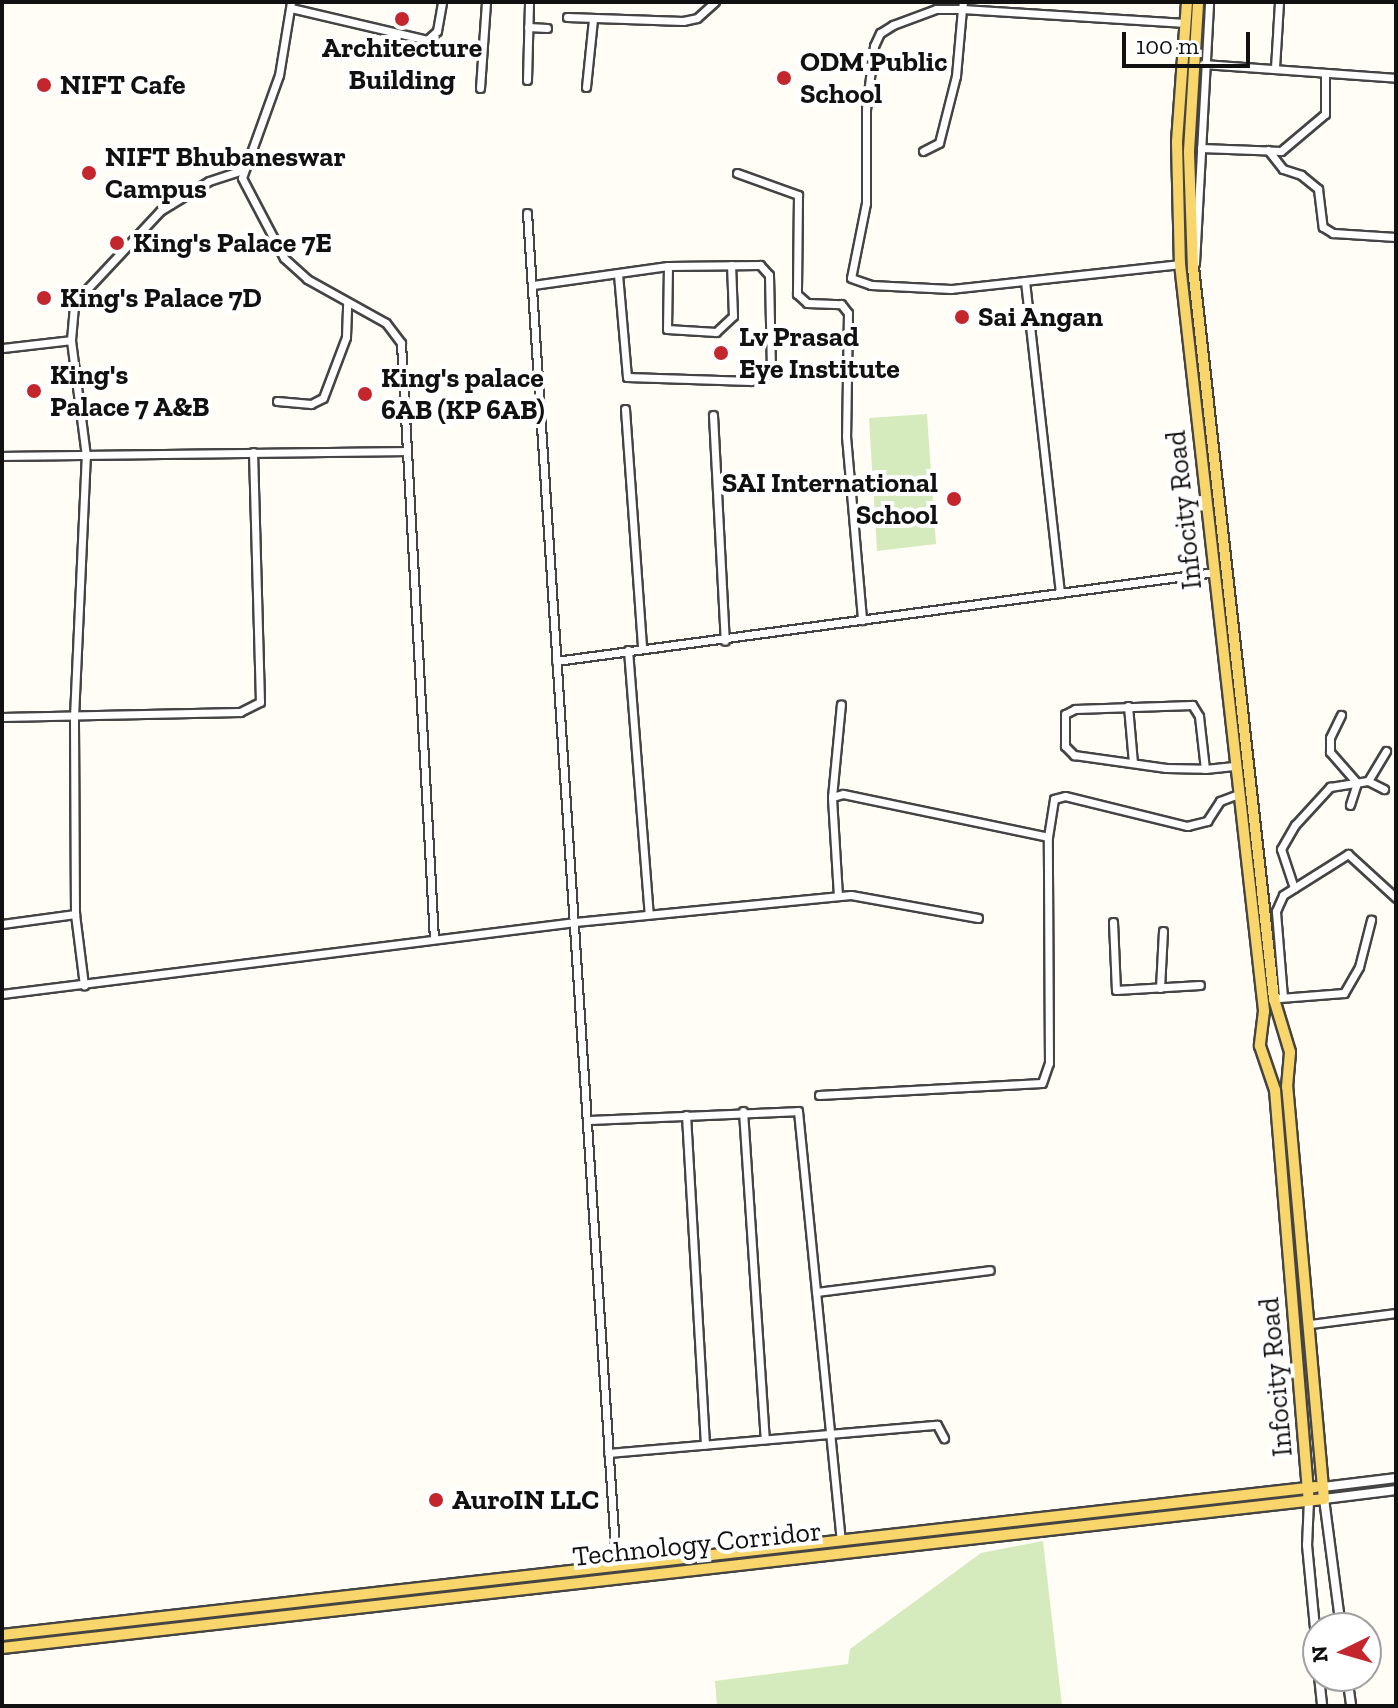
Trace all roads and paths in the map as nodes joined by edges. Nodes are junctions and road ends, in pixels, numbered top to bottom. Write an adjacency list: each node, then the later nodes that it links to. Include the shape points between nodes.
1 (442, 2): 10 (street, via 437,31 427,40)
2 (486, 2): 24 (street)
3 (529, 2): 16 (street)
4 (715, 2): 14 (street, via 697,18 683,21)
5 (1014, 2): 12 (street)
6 (1187, 2): 15 (main road, Infocity Road)
7 (1198, 2): 25 (main road, Infocity Road)
8 (1209, 2): 18 (street)
9 (1279, 2): 19 (street)
10 (291, 5): 29 (street, via 264,125)
11 (962, 5): 12 (street); 28 (street, via 956,76 939,143); 38 (street, via 893,25 880,33 874,46 866,109 866,203 851,278 871,285 951,289)
12 (1013, 12): 15 (street)
13 (567, 17): 14 (street)
14 (593, 19): 23 (street)
15 (1186, 23): 25 (main road, Infocity Road)
16 (528, 27): 17 (street); 22 (street)
17 (547, 28)
18 (1203, 64): 19 (street); 26 (street)
19 (1275, 68): 20 (street)
20 (1325, 73): 21 (street); 27 (street, via 1325,114 1281,151)
21 (1396, 78)
22 (527, 80)
23 (586, 87)
24 (480, 88)
25 (1186, 99): 33 (main road, Infocity Road); 36 (main road, Infocity Road)
26 (1201, 148): 27 (street); 36 (street, via 1199,254)
27 (1268, 150): 32 (street, via 1283,169 1318,189 1323,227 1333,233)
28 (923, 151)
29 (242, 170): 40 (street, via 284,258); 41 (street, via 209,181 160,211 74,303)
30 (737, 173): 53 (street, via 798,195 797,294 807,303 841,304 848,313 846,436)
31 (527, 213): 39 (street)
32 (1396, 237)
33 (1180, 264): 38 (street); 43 (main road, Infocity Road)
34 (731, 265): 35 (street); 35 (street, via 733,316 716,332 667,329); 37 (street, via 760,265 769,275 773,361 764,378 627,377)
35 (668, 266): 37 (street)
36 (1193, 268): 43 (main road, Infocity Road)
37 (618, 274): 39 (street)
38 (1025, 281): 52 (street)
39 (533, 285): 59 (street)
40 (347, 302): 44 (street, via 346,337 323,398 311,404); 47 (street, via 386,323 401,343)
41 (71, 340): 42 (street); 50 (street)
42 (2, 348)
43 (1196, 354): 51 (main road, Infocity Road); 55 (main road, Infocity Road)
44 (277, 401)
45 (625, 409): 57 (street)
46 (713, 415): 54 (street)
47 (407, 451): 48 (street); 87 (street)
48 (253, 452): 50 (street); 64 (street, via 260,702 240,712)
49 (2, 456): 50 (street)
50 (86, 456): 64 (street)
51 (1215, 572): 52 (street); 56 (main road, Infocity Road)
52 (1060, 593): 53 (street)
53 (862, 620): 54 (street)
54 (725, 641): 57 (street)
55 (1235, 643): 56 (main road); 92 (main road, Infocity Road)
56 (1223, 645): 67 (main road, Infocity Road)
57 (642, 648): 58 (street)
58 (628, 650): 59 (street); 80 (street)
59 (556, 661): 83 (street)
60 (841, 704): 73 (street)
61 (1128, 706): 66 (street); 66 (street, via 1075,709 1063,720 1068,752); 68 (street, via 1192,705 1199,716)
62 (1341, 715): 70 (street, via 1330,752)
63 (2, 717): 64 (street)
64 (74, 717): 79 (street)
65 (1386, 751): 69 (street)
66 (1133, 763): 68 (street)
67 (1234, 766): 68 (street); 72 (main road, Infocity Road)
68 (1205, 769)
69 (1368, 781): 70 (street); 71 (street)
70 (1357, 783): 74 (street); 76 (street, via 1330,787 1287,838 1281,849)
71 (1384, 789)
72 (1238, 794): 75 (street, via 1220,801 1207,821 1187,826 1059,796 1050,805); 93 (main road, Infocity Road)
73 (832, 797): 75 (street, via 843,794); 77 (street)
74 (1350, 805)
75 (1048, 837): 96 (street, via 1049,1063 1042,1083)
76 (1294, 888): 78 (street, via 1348,854); 92 (street, via 1283,895 1276,911)
77 (838, 896): 80 (street); 81 (street, via 874,896)
78 (1396, 898)
79 (75, 914): 85 (street); 88 (street)
80 (649, 914): 83 (street)
81 (978, 918)
82 (1371, 920): 92 (street, via 1359,967 1344,993)
83 (575, 922): 87 (street); 99 (street)
84 (1113, 922): 90 (street, via 1113,986 1122,991)
85 (2, 924)
86 (1163, 931): 90 (street)
87 (434, 939): 88 (street)
88 (84, 985): 91 (street)
89 (1200, 985): 90 (street)
90 (1160, 988)
91 (2, 994)
92 (1278, 1002): 93 (main road); 94 (main road, Infocity Road, via 1290,1052)
93 (1264, 1011): 95 (main road, Infocity Road, via 1260,1046)
94 (1287, 1087): 95 (main road); 103 (main road, Infocity Road)
95 (1275, 1090): 111 (main road, Infocity Road)
96 (819, 1095)
97 (743, 1111): 98 (street); 101 (street, via 798,1111); 106 (street)
98 (686, 1115): 99 (street); 107 (street)
99 (587, 1120): 108 (street)
100 (990, 1270): 101 (street)
101 (816, 1292): 104 (street)
102 (1396, 1313): 103 (street)
103 (1310, 1324): 110 (main road, Infocity Road)
104 (831, 1435): 105 (street, via 937,1425); 106 (street); 115 (street)
105 (944, 1438)
106 (765, 1439): 107 (street)
107 (705, 1444): 108 (street)
108 (608, 1453): 118 (street)
109 (1396, 1478): 110 (street)
110 (1323, 1487): 111 (main road); 113 (main road, Infocity Road)
111 (1309, 1488): 114 (main road, Infocity Road); 115 (main road)
112 (1396, 1490): 113 (street, Technology Corridor)
113 (1324, 1499): 114 (main road, Technology Corridor); 120 (street, Infocity Road)
114 (1309, 1500): 117 (main road, Technology Corridor); 119 (street, Infocity Road)
115 (841, 1541): 116 (main road)
116 (796, 1546): 117 (main road); 118 (main road)
117 (798, 1558): 123 (main road, Technology Corridor)
118 (616, 1564): 122 (main road)
119 (1313, 1612)
120 (1339, 1612)
121 (2, 1624): 122 (street)
122 (2, 1635)
123 (2, 1648)

